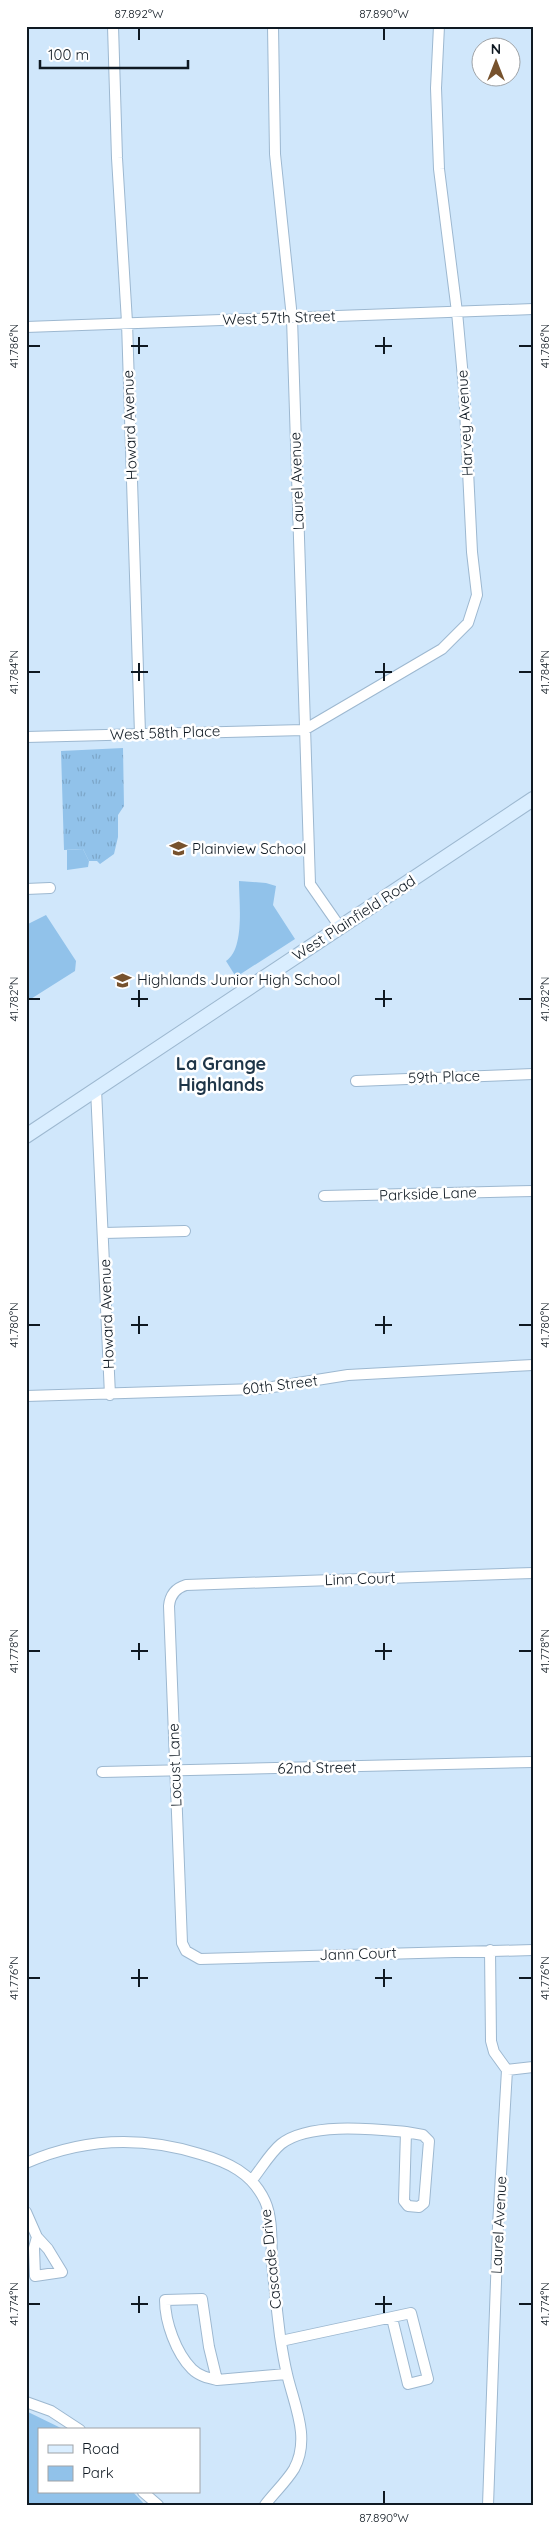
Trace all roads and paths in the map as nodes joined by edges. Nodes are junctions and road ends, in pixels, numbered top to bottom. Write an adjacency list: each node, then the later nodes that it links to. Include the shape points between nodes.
1 (113, 26): 7 (street, Howard Avenue, via 116,158)
2 (273, 26): 6 (street, Laurel Avenue, via 275,154)
3 (439, 26): 5 (street, Harvey Avenue, via 436,88 439,169)
4 (533, 309): 5 (street, West 57th Street)
5 (457, 312): 6 (street, West 57th Street); 9 (street, Harvey Avenue, via 477,595 468,623 442,649)
6 (292, 318): 7 (street, West 57th Street); 9 (street, Laurel Avenue)
7 (127, 322): 8 (street, West 57th Street); 10 (street, Howard Avenue)
8 (26, 327)
9 (304, 730): 10 (street, West 58th Place); 15 (street, Laurel Avenue, via 310,884)
10 (140, 734): 11 (street, West 58th Place)
11 (26, 737)
12 (533, 799): 15 (main road, West Plainfield Road)
13 (50, 888): 14 (street)
14 (26, 889)
15 (340, 927): 18 (main road, West Plainfield Road)
16 (533, 1074): 17 (street, 59th Place)
17 (356, 1080)
18 (96, 1089): 19 (main road, West Plainfield Road); 23 (street, Howard Avenue)
19 (26, 1136)
20 (533, 1191): 21 (street, Parkside Lane)
21 (324, 1196)
22 (185, 1231): 23 (street)
23 (104, 1233): 25 (street, Howard Avenue)
24 (533, 1365): 25 (street, 60th Street, via 348,1376 260,1389)
25 (110, 1395): 26 (street, 60th Street)
26 (26, 1396)
27 (533, 1572): 28 (street, Linn Court)
28 (186, 1585): 30 (street, Locust Lane, via 176,1590 169,1606)
29 (533, 1762): 30 (street, 62nd Street)
30 (175, 1771): 31 (street, 62nd Street); 34 (street, Locust Lane, via 182,1943)
31 (102, 1772)
32 (490, 1950): 33 (street, Jann Court); 34 (street, Jann Court, via 200,1960); 36 (street, via 491,2041)
33 (533, 1950)
34 (186, 1952)
35 (533, 2068): 36 (street)
36 (506, 2070): 51 (street, Laurel Avenue)
37 (406, 2132): 37 (street, via 404,2201 408,2206 419,2207 424,2202 429,2140 423,2135); 39 (street, via 368,2128 307,2132 282,2144)
38 (26, 2163): 39 (street, Cascade Drive, via 46,2154 86,2145 142,2141 173,2145 227,2162)
39 (252, 2180): 43 (street, Cascade Drive, via 265,2202 270,2221 274,2293)
40 (26, 2212): 41 (street)
41 (36, 2237)
42 (392, 2318): 42 (street, via 408,2384 428,2379 412,2312); 43 (street)
43 (281, 2341): 44 (street, Cascade Drive)
44 (286, 2374): 45 (street); 50 (street, Cascade Drive, via 299,2416 301,2444 294,2469)
45 (217, 2380): 45 (street, via 202,2299 165,2300 165,2311 184,2358 193,2370 205,2378)
46 (26, 2402): 47 (street, via 51,2411)
47 (77, 2428)
48 (145, 2494): 49 (street)
49 (158, 2505)
50 (265, 2505)
51 (488, 2505)

